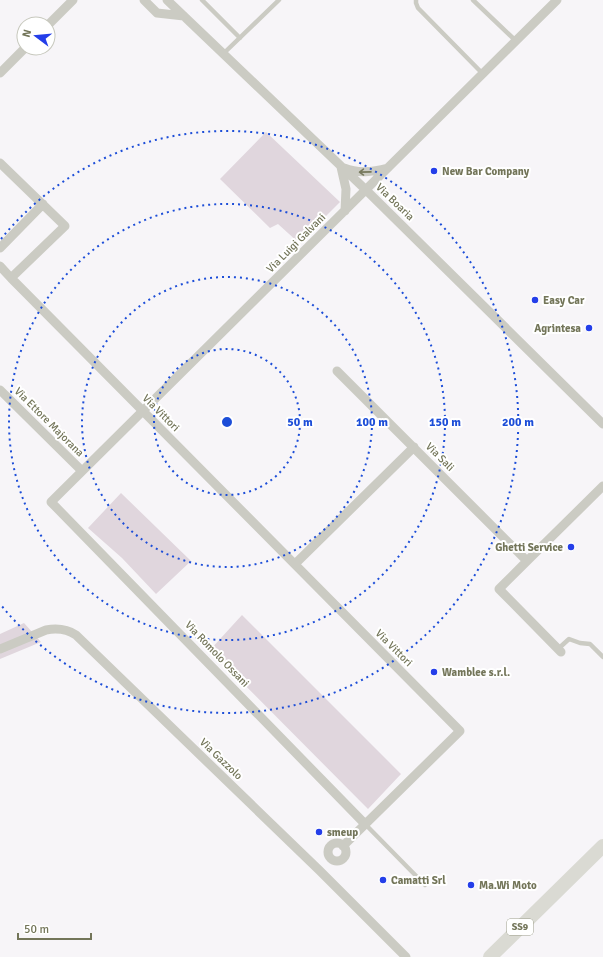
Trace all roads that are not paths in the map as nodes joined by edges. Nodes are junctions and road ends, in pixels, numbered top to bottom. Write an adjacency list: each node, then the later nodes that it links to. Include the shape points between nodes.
1 (73, 0): 10 (street)
2 (144, 0): 9 (street, via 157,14)
3 (167, 0): 9 (street, Via Boaria)
4 (202, 0): 11 (lane)
5 (279, 0): 11 (lane)
6 (416, 0): 16 (lane, via 418,8)
7 (473, 0): 12 (lane)
8 (557, 0): 12 (street, Via Luigi Galvani)
9 (184, 16): 13 (street, Via Boaria)
10 (56, 17)
11 (240, 38): 13 (lane)
12 (516, 41): 16 (street, Via Luigi Galvani)
13 (223, 54): 18 (street, Via Boaria)
14 (17, 56): 15 (street)
15 (0, 73)
16 (483, 74): 19 (street, Via Luigi Galvani)
17 (0, 163): 21 (street)
18 (341, 166): 19 (street, one-way to 18, via 360,173); 20 (street, Via Boaria); 22 (street, via 346,189)
19 (389, 167): 20 (street, Via Luigi Galvani)
20 (366, 190): 22 (street, Via Luigi Galvani); 29 (street, Via Boaria)
21 (43, 204): 23 (street); 25 (street, via 65,226)
22 (345, 211): 28 (street, Via Luigi Galvani)
23 (0, 248)
24 (0, 266): 25 (street, Via Vittori)
25 (11, 278): 28 (street, Via Vittori)
26 (337, 371): 30 (street, Via Sali)
27 (0, 390): 31 (street, Via Ettore Majorana)
28 (143, 411): 31 (street, Via Luigi Galvani); 35 (street, Via Vittori)
29 (603, 424)
30 (414, 447): 34 (street, Via Sali); 35 (street)
31 (82, 471): 33 (street, Via Luigi Galvani)
32 (603, 486): 34 (street)
33 (51, 502): 39 (street, Via Romolo Ossani)
34 (526, 561): 37 (street, via 499,589)
35 (295, 564): 39 (street, Via Vittori, via 460,731)
36 (0, 649): 43 (street, Via Gazzolo, via 46,630 65,630 76,635)
37 (560, 651): 38 (lane, via 569,639 590,644)
38 (603, 657)
39 (365, 824): 40 (street); 44 (lane)
40 (343, 846): 42 (street, via 338,843 332,845 329,850); 42 (street, via 346,851 344,859 335,861)
41 (603, 846): 46 (main road, SS9)
42 (330, 858): 43 (street)
43 (319, 870): 45 (street, Via Gazzolo)
44 (425, 885)
45 (406, 957)
46 (490, 957)

